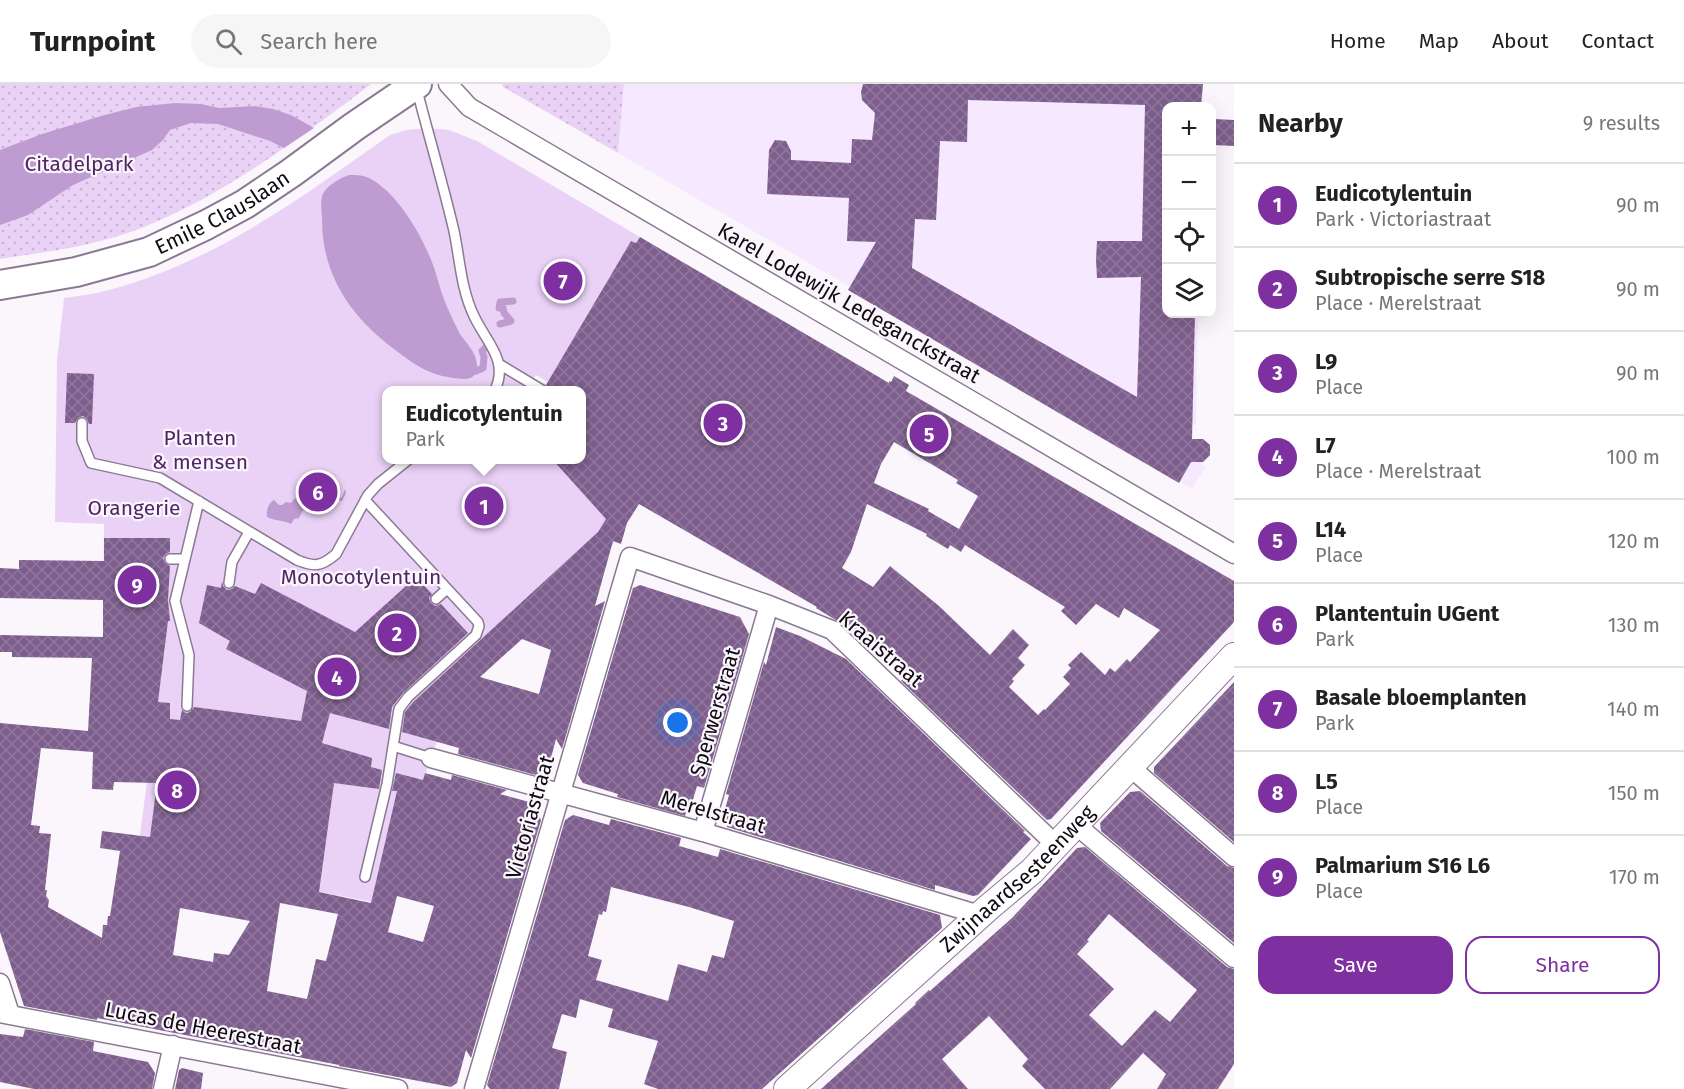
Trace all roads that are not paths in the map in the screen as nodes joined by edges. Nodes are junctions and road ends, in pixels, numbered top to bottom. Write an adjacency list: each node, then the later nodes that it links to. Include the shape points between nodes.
1 (416, 84): 3 (main road, Emile Clauslaan, via 273,185 206,225 149,252 76,272); 4 (lane, via 466,295)
2 (448, 84): 12 (street, Karel Lodewijk Ledeganckstraat, via 469,107)
3 (0, 285)
4 (499, 364): 5 (lane); 6 (lane)
5 (497, 386)
6 (535, 386)
7 (82, 423): 10 (lane, via 82,441 91,463 160,478)
8 (402, 464): 9 (lane)
9 (365, 500): 11 (lane, via 336,555 328,562 317,565 297,560); 17 (lane)
10 (199, 501): 11 (lane); 15 (lane)
11 (249, 532): 16 (lane, via 232,562)
12 (1234, 554)
13 (630, 557): 19 (street, Kraaistraat); 25 (street, Victoriastraat)
14 (170, 559): 15 (lane)
15 (185, 559): 21 (lane, via 175,601 189,656)
16 (229, 583)
17 (447, 589): 18 (lane); 22 (lane, via 478,622 479,631 402,703)
18 (436, 599)
19 (769, 605): 27 (street, Sperwerstraat); 28 (street, Kraaistraat, via 832,630)
20 (1234, 656): 24 (street, Zwijnaardsesteenweg)
21 (187, 706)
22 (393, 746): 23 (lane); 30 (lane)
23 (431, 758): 25 (street, Merelstraat)
24 (1130, 767): 26 (street, Zwijnaardsesteenweg); 29 (street)
25 (560, 792): 27 (street, Merelstraat); 38 (street, Victoriastraat)
26 (1076, 825): 28 (street, Zwijnaardsesteenweg); 32 (street)
27 (703, 832): 31 (street, Merelstraat)
28 (1057, 846): 31 (street, Zwijnaardsesteenweg)
29 (1234, 858)
30 (365, 877)
31 (980, 915): 39 (street, Zwijnaardsesteenweg)
32 (1234, 958)
33 (0, 983): 34 (street)
34 (5, 1014): 35 (street, Lucas de Heerestraat)
35 (173, 1045): 36 (street); 37 (street, Lucas de Heerestraat)
36 (163, 1089)
37 (398, 1089)
38 (474, 1089)
39 (787, 1089)

